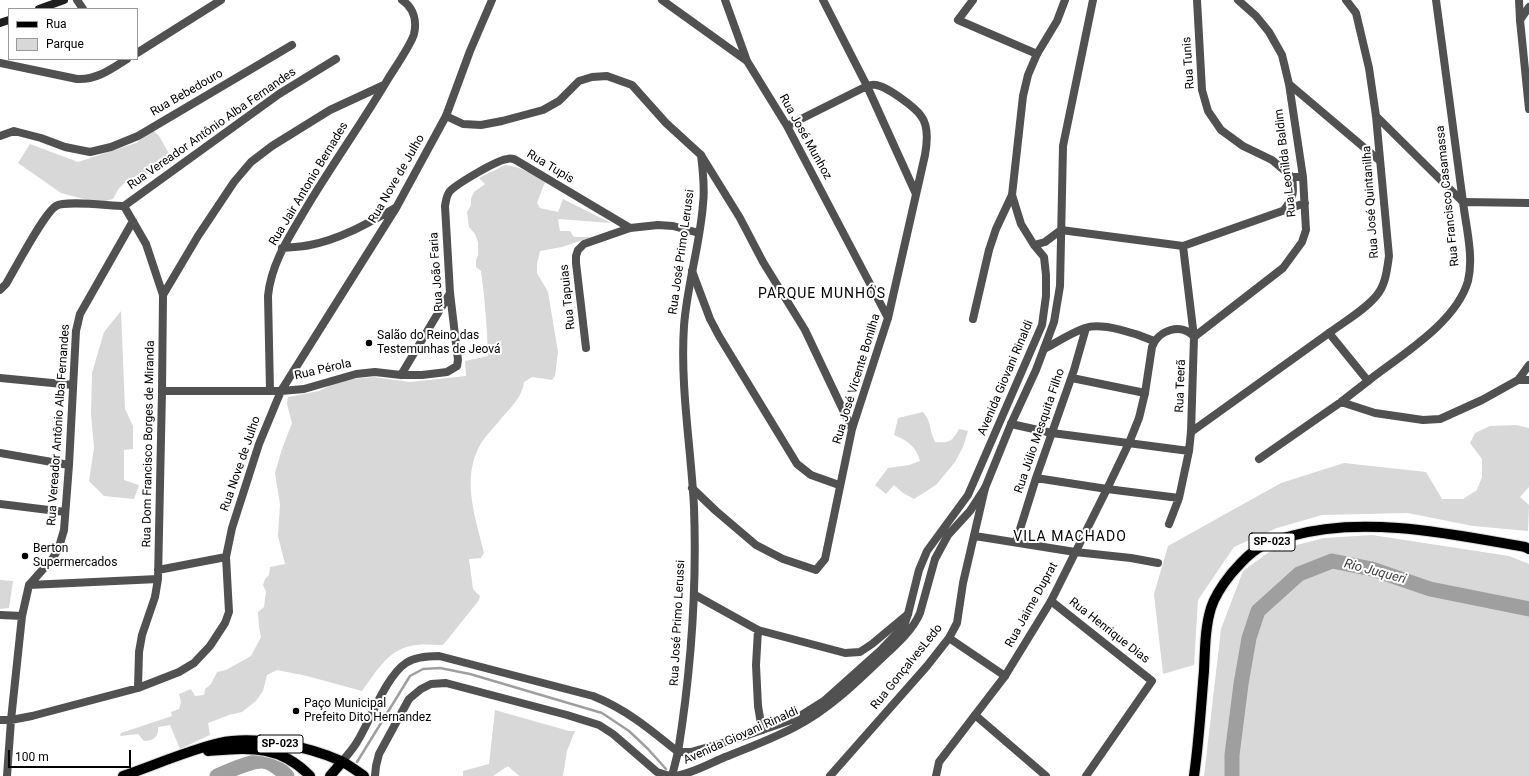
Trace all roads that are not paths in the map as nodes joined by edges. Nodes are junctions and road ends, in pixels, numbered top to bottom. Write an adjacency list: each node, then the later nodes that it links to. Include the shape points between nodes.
1 (64, 0): 17 (main road)
2 (221, 0): 20 (street)
3 (492, 0): 30 (street)
4 (662, 0): 23 (street, Rua José Munhoz)
5 (725, 0): 23 (street)
6 (823, 0): 28 (street)
7 (973, 0): 21 (street, via 958,20)
8 (1065, 0): 21 (street, Avenida Giovani Rinaldi, via 1058,21)
9 (1092, 0): 49 (street, Avenida Giovani Rinaldi, via 1063,146)
10 (1197, 0): 36 (street, Rua Tunis, via 1202,90 1208,111 1221,130 1243,146 1272,160)
11 (1238, 0): 27 (street, Rua Leonilda Baldim, via 1269,32 1282,55)
12 (1346, 0): 31 (street, Rua José Quintanilha, via 1356,12 1361,30)
13 (1436, 0): 40 (street, Rua Francisco Casamassa)
14 (1520, 0): 18 (street)
15 (405, 2): 26 (street, Rua Jair Antonio Bernades, via 413,13 416,24 414,36)
16 (1529, 7): 18 (street)
17 (42, 8)
18 (1520, 20): 29 (street)
19 (292, 45): 33 (street, Rua Bebedouro, via 138,136 111,147 90,152 14,131)
20 (138, 52)
21 (1037, 54): 39 (street, Avenida Giovani Rinaldi, via 1023,96)
22 (336, 60): 43 (street, Rua Vereador Antônio Alba Fernandes, via 279,94)
23 (747, 61): 32 (street, Rua José Munhoz)
24 (117, 62): 25 (street, via 101,75 88,80)
25 (0, 63)
26 (385, 84): 53 (street, Rua Jair Antonio Bernades); 57 (street, via 330,110 251,162 234,182 198,236)
27 (1289, 84): 35 (street); 37 (street, Rua Leonilda Baldim)
28 (867, 86): 32 (street); 38 (street); 38 (street, Rua José Vicente Bonilha, via 874,84 887,88 922,116 927,145)
29 (1529, 109)
30 (446, 116): 34 (street, via 463,124 481,125 502,121 543,110 559,101 579,81 607,76 632,85 666,123); 45 (street, Rua Nove de Julho)
31 (1376, 116): 35 (street, Rua José Quintanilha); 40 (street)
32 (787, 126): 58 (street, Rua José Munhoz)
33 (0, 136)
34 (701, 155): 50 (street, Rua José Primo Lerussi, via 704,203); 81 (street, via 805,330)
35 (1380, 161): 61 (street, Rua José Quintanilha, via 1389,256 1385,280 1373,299)
36 (1292, 177): 37 (street); 46 (street, via 1294,191 1291,201)
37 (1303, 177): 41 (street, Rua Leonilda Baldim)
38 (916, 194): 58 (street, Rua José Vicente Bonilha)
39 (1012, 195): 51 (street, Avenida Giovani Rinaldi, via 1021,224); 59 (street, via 989,250)
40 (1463, 202): 42 (street); 71 (street, Rua Francisco Casamassa, via 1469,266 1468,281 1462,295 1454,309 1437,328)
41 (1305, 203): 46 (street); 62 (street, Rua Leonilda Baldim, via 1306,230 1302,242 1283,268)
42 (1529, 203)
43 (124, 206): 47 (street, Rua Dom Francisco Borges de Miranda); 55 (street, via 67,203 56,206 47,215)
44 (445, 206): 48 (street, Rua Tupis, via 450,191 464,180 508,158 514,159); 56 (street, Rua João Faria)
45 (396, 208): 53 (street, via 356,230 330,240 310,246); 77 (street, Rua Nove de Julho)
46 (1283, 210): 52 (street)
47 (133, 221): 57 (street, Rua Dom Francisco Borges de Miranda, via 146,244); 74 (street, Rua Vereador Antônio Alba Fernandes, via 80,314 76,331)
48 (630, 228): 50 (street, Rua Tapuias, via 666,226); 64 (street, Rua Tapuias, via 584,244 578,250 576,256)
49 (1061, 230): 51 (street, via 1046,242); 52 (street); 65 (street, Avenida Giovani Rinaldi, via 1060,286 1054,322)
50 (700, 232): 54 (street, Rua José Primo Lerussi)
51 (1034, 245): 89 (street, Avenida Giovani Rinaldi, via 1044,257 1046,275 1042,325)
52 (1183, 246): 62 (street, Rua Teerã)
53 (282, 248): 75 (street, Rua Jair Antonio Bernades, via 269,283)
54 (692, 271): 92 (street, via 718,336 797,464 811,475); 93 (street, Rua José Primo Lerussi, via 684,326 684,383)
55 (0, 290)
56 (450, 293): 66 (street, Rua João Faria); 68 (street)
57 (163, 295): 76 (street, Rua Dom Francisco Borges de Miranda)
58 (888, 318): 81 (street, Rua José Vicente Bonilha)
59 (973, 319)
60 (1086, 328): 63 (street, via 1108,328); 65 (street); 70 (street, Rua Júlio Mesquita Filho)
61 (1329, 333): 71 (street); 82 (street, Rua José Quintanilha)
62 (1194, 337): 63 (street, via 1182,329 1170,330); 82 (street, Rua Teerã)
63 (1154, 340): 78 (street, Rua Jaime Duprat)
64 (586, 348)
65 (1044, 349): 80 (street, Avenida Giovani Rinaldi)
66 (458, 360): 68 (street, Rua Pérola, via 457,366 447,372)
67 (1529, 365): 72 (street)
68 (401, 376): 77 (street, Rua Pérola, via 375,372 356,374 316,386)
69 (0, 378): 74 (street)
70 (1072, 378): 78 (street); 83 (street, Rua Júlio Mesquita Filho)
71 (1368, 380): 79 (street, Rua Francisco Casamassa)
72 (1518, 380): 73 (street); 79 (street, via 1448,417 1433,421 1375,413)
73 (1529, 380)
74 (73, 385): 88 (street, Rua Vereador Antônio Alba Fernandes)
75 (270, 390): 76 (street, Rua Pérola); 77 (street, Rua Pérola)
76 (162, 391): 107 (street, Rua Dom Francisco Borges de Miranda)
77 (281, 391): 105 (street, Rua Nove de Julho, via 259,444 232,528)
78 (1145, 393): 84 (street, Rua Jaime Duprat)
79 (1341, 402): 87 (street, Rua Francisco Casamassa)
80 (1011, 424): 83 (street); 90 (street, Avenida Giovani Rinaldi)
81 (852, 429): 92 (street, Rua José Vicente Bonilha)
82 (1191, 432): 85 (street, Rua Teerã)
83 (1052, 433): 84 (street); 91 (street, Rua Júlio Mesquita Filho)
84 (1129, 443): 85 (street); 95 (street, Rua Jaime Duprat)
85 (1189, 451): 97 (street, Rua Teerã)
86 (0, 453): 88 (street)
87 (1259, 459)
88 (69, 465): 99 (street, Rua Vereador Antônio Alba Fernandes)
89 (979, 470): 90 (street, via 988,469); 94 (street, Avenida Giovani Rinaldi)
90 (990, 477): 96 (street, Avenida Giovani Rinaldi)
91 (1036, 478): 95 (street); 102 (street, Rua Júlio Mesquita Filho)
92 (839, 485): 93 (street, Rua José Vicente Bonilha, via 825,559 816,570 783,559 756,546)
93 (692, 488): 109 (street, Rua José Primo Lerussi)
94 (970, 490): 96 (street, via 975,498); 111 (street, Avenida Giovani Rinaldi, via 927,551 919,570)
95 (1107, 490): 97 (street); 104 (street, Rua Jaime Duprat)
96 (984, 491): 101 (street, Rua GonçalvesLedo); 114 (street, Avenida Giovani Rinaldi, via 948,535 935,559)
97 (1179, 498): 100 (street, Rua Teerã)
98 (0, 504): 99 (street)
99 (65, 512): 108 (street, Rua Vereador Antônio Alba Fernandes, via 60,547)
100 (1169, 524)
101 (975, 536): 102 (street); 116 (street, Rua GonçalvesLedo, via 963,583 958,623)
102 (1016, 542): 104 (street)
103 (1529, 549): 138 (main road, SP-023, via 1470,537 1364,527 1311,530 1276,540 1257,549 1238,565 1220,587 1211,608 1206,631 1199,744)
104 (1075, 552): 106 (street); 110 (street, Rua Jaime Duprat)
105 (226, 558): 107 (street); 118 (street, Rua Nove de Julho, via 229,612 210,646 194,663)
106 (1158, 563)
107 (158, 574): 108 (street); 118 (street, Rua Dom Francisco Borges de Miranda, via 155,597 139,652)
108 (29, 584): 113 (street)
109 (694, 595): 115 (street); 123 (street, Rua José Primo Lerussi, via 685,709)
110 (1051, 600): 117 (street, Rua Jaime Duprat); 137 (street, Rua Henrique Dias, via 1152,681)
111 (908, 614): 114 (street); 115 (street, via 872,644 860,652 853,653); 122 (street, Avenida Giovani Rinaldi, via 904,623 881,650 824,701 797,718)
112 (0, 615): 113 (street)
113 (22, 616): 121 (street)
114 (919, 616): 133 (street, Avenida Giovani Rinaldi, via 892,649 818,713 795,727 757,744)
115 (758, 630): 122 (street, via 756,665)
116 (949, 638): 117 (street); 134 (street, Rua GonçalvesLedo)
117 (1005, 676): 119 (street, Rua Jaime Duprat)
118 (138, 688): 121 (street, Rua Nove de Julho)
119 (975, 716): 135 (street, Rua Jaime Duprat, via 939,762); 136 (street)
120 (0, 720): 121 (street, Rua Nove de Julho)
121 (11, 720): 126 (street)
122 (762, 730): 123 (street, Avenida Giovani Rinaldi, via 691,752)
123 (678, 752): 125 (street, via 645,725 612,704 593,696 431,656 406,663 395,673 356,744); 132 (street, Rua José Primo Lerussi)
124 (190, 753): 125 (main road, SP-023, via 219,743 273,742); 127 (main road, SP-023); 128 (main road, SP-023, via 247,749 269,751 286,757)
125 (342, 762): 129 (main road); 130 (main road, SP-023)
126 (7, 776)
127 (123, 776)
128 (310, 776)
129 (330, 776)
130 (364, 776)
131 (375, 776): 132 (street, via 379,754 409,699 431,684 446,683 567,714 599,726 613,734 657,772)
132 (671, 776)
133 (676, 776)
134 (830, 776)
135 (936, 776)
136 (1046, 776)
137 (1086, 776)
138 (1194, 776)

